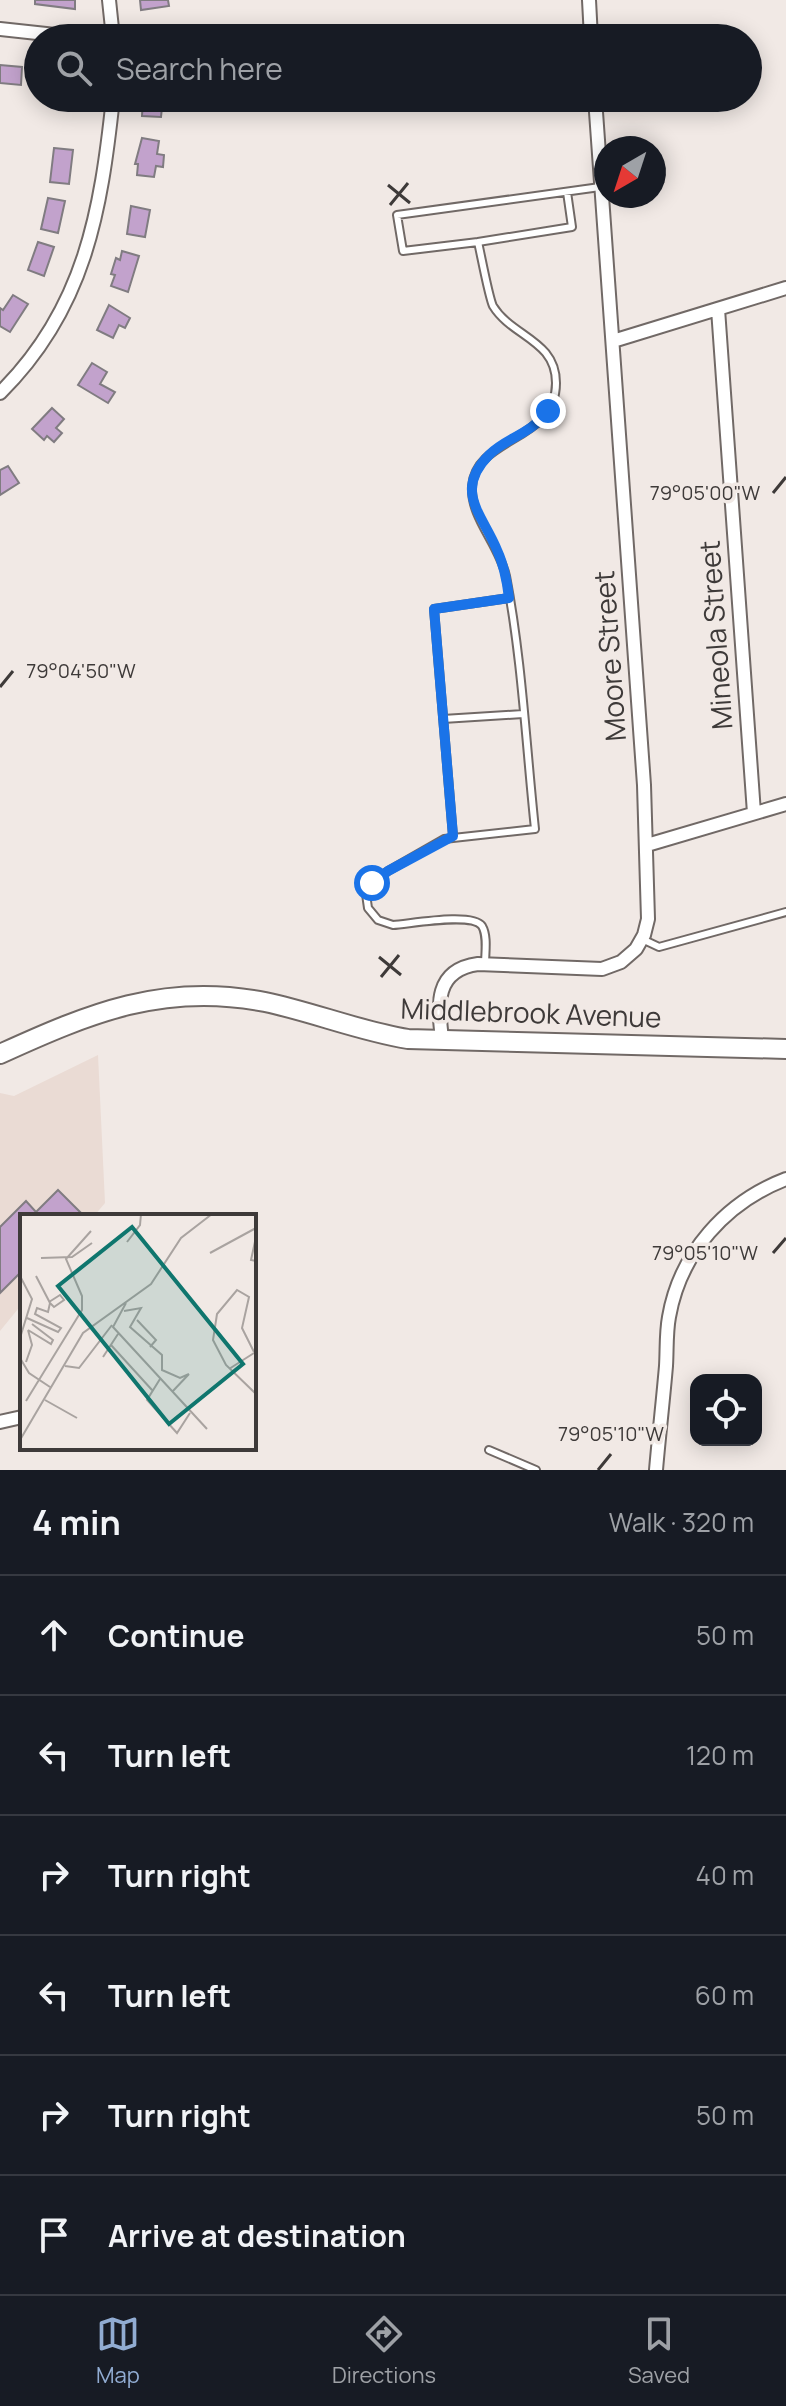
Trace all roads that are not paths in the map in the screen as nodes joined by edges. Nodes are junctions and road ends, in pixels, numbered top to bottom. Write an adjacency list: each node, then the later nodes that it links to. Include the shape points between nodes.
1 (109, 0): 3 (street)
2 (589, 0): 4 (street)
3 (112, 24)
4 (590, 24)
5 (0, 29): 6 (street)
6 (24, 32)
7 (111, 112): 17 (street, via 98,209 81,271 41,345)
8 (596, 112): 9 (street, Moore Street)
9 (598, 136)
10 (594, 188): 11 (lane)
11 (567, 192): 13 (lane, via 572,227); 13 (lane, via 397,215 403,251)
12 (603, 208): 16 (street, Moore Street)
13 (478, 242): 18 (lane, via 492,305 546,352 556,384 541,420 493,451 472,484)
14 (786, 288): 15 (street)
15 (718, 309): 16 (street); 22 (street, Mineola Street)
16 (613, 341): 24 (street, Moore Street)
17 (0, 393)
18 (509, 598): 19 (lane); 20 (lane, via 434,609)
19 (523, 714): 20 (lane); 23 (lane, via 535,829)
20 (443, 719): 23 (lane)
21 (786, 804): 22 (street)
22 (754, 813): 24 (street)
23 (453, 836): 27 (lane, via 378,878 368,888 366,901 372,914 393,925 475,920 485,937)
24 (647, 845): 26 (street, Moore Street, via 648,919)
25 (786, 912): 26 (lane, via 659,947)
26 (642, 939): 27 (street, via 630,955 602,969)
27 (485, 965): 28 (street, via 460,970 443,988 438,1003)
28 (442, 1039): 29 (main road, Middlebrook Avenue); 30 (main road, Middlebrook Avenue, via 386,1035 266,1002 195,996 111,1008)
29 (786, 1049)
30 (0, 1054)
31 (786, 1179): 36 (street, via 725,1216 684,1269 668,1319)
32 (20, 1417): 33 (street)
33 (0, 1422)
34 (489, 1450): 35 (lane)
35 (536, 1470)
36 (656, 1470)

